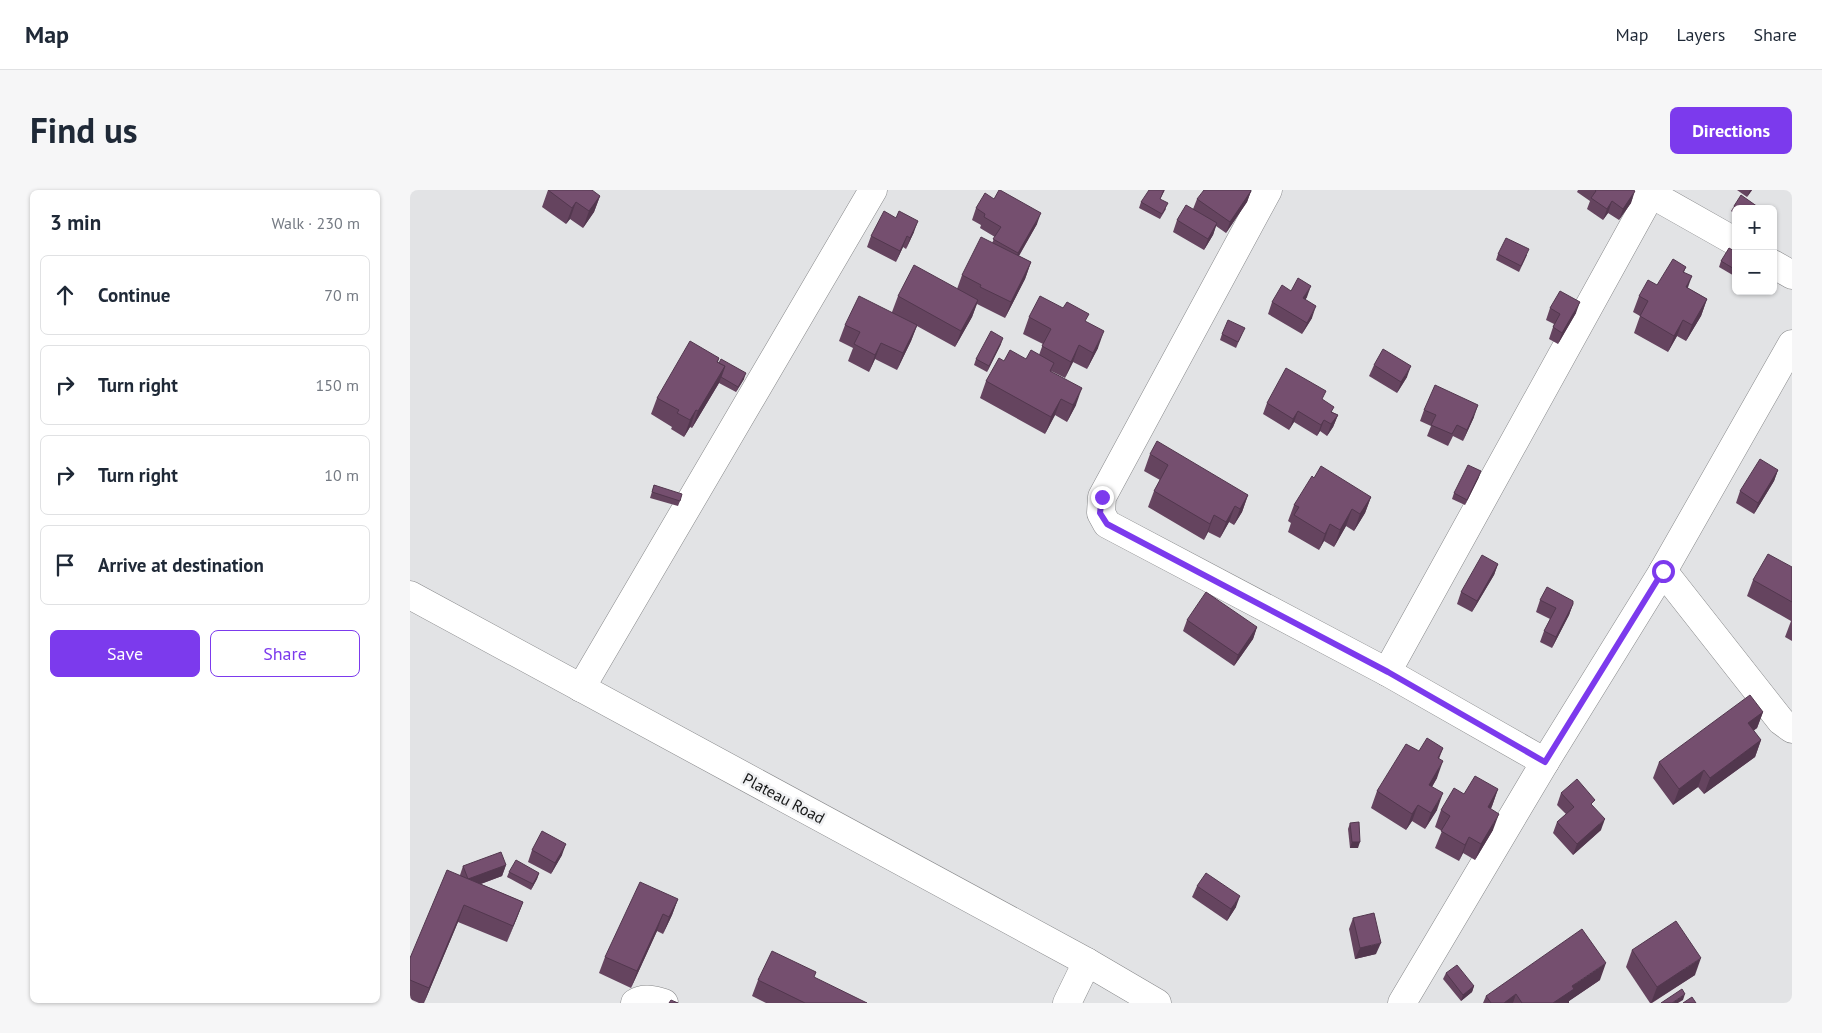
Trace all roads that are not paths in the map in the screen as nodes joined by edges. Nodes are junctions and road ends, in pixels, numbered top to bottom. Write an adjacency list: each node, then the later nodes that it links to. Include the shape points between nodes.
1 (873, 190): 11 (street)
2 (1268, 190): 10 (street, via 1102,497 1100,513 1114,528)
3 (1648, 192): 4 (street); 10 (street)
4 (1732, 240)
5 (1777, 266): 6 (street)
6 (1792, 275)
7 (1792, 344): 8 (street)
8 (1663, 571): 12 (street, via 1781,721); 13 (street)
9 (410, 595): 11 (street, Plateau Road)
10 (1388, 672): 13 (street)
11 (582, 688): 14 (street, Plateau Road)
12 (1792, 729)
13 (1545, 762): 19 (street)
14 (1087, 962): 17 (street); 18 (street, Plateau Road)
15 (635, 1003): 16 (street, via 653,999)
16 (664, 1003)
17 (1066, 1003)
18 (1157, 1003)
19 (1402, 1003)

